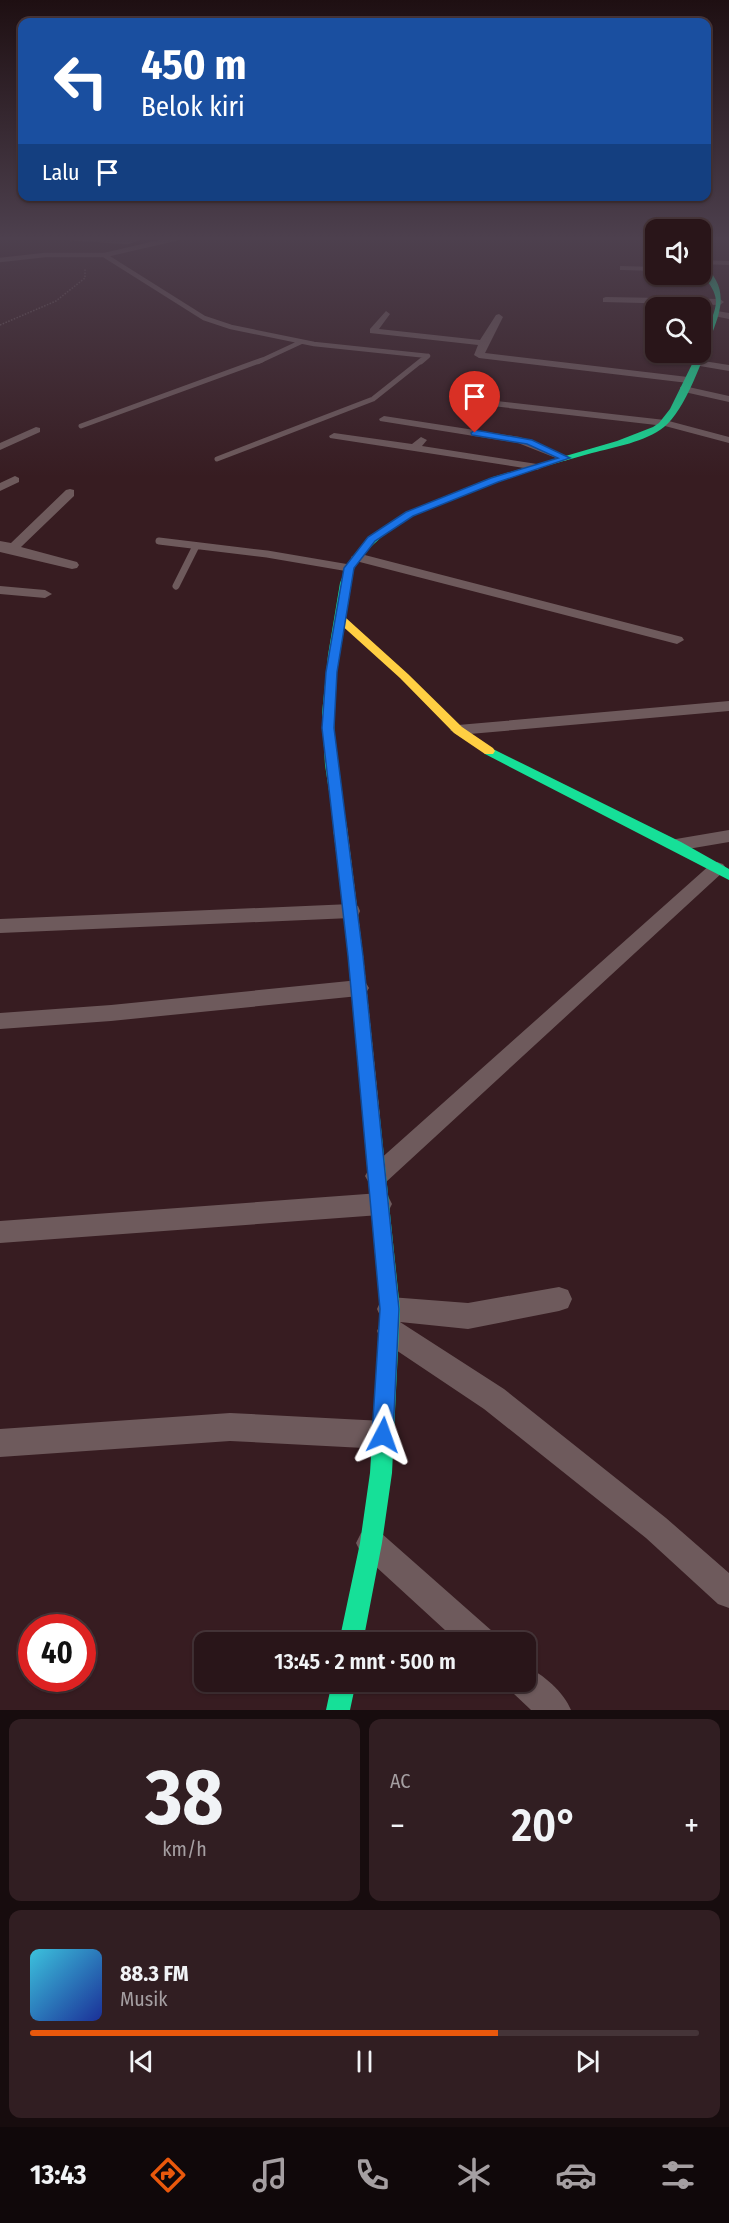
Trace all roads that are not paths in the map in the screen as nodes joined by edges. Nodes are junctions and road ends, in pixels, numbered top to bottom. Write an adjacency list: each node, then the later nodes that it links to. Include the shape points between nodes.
1 (498, 317): 7 (street)
2 (204, 318): 6 (lane)
3 (383, 318): 7 (street, via 372,333)
4 (717, 318): 5 (street)
5 (711, 332)
6 (301, 342): 15 (lane, via 274,356); 23 (lane, via 428,356 373,399)
7 (483, 343): 10 (street, via 479,355)
8 (697, 363): 9 (street); 10 (street)
9 (729, 368)
10 (686, 384): 11 (street); 14 (street)
11 (729, 399)
12 (461, 400): 14 (street)
13 (384, 419): 16 (street)
14 (664, 423): 19 (street); 22 (street, via 629,439)
15 (81, 426)
16 (431, 426): 21 (street); 22 (street, via 529,442)
17 (36, 430): 20 (street)
18 (334, 436): 21 (street)
19 (729, 440)
20 (0, 447)
21 (415, 448): 24 (street)
22 (565, 458): 24 (street)
23 (217, 459)
24 (537, 467): 31 (street, via 410,514 377,534)
25 (15, 480): 26 (street)
26 (0, 487)
27 (70, 494): 29 (street)
28 (159, 541): 30 (lane)
29 (4, 546): 32 (street)
30 (196, 546): 31 (lane); 33 (lane)
31 (353, 563): 36 (street); 37 (street)
32 (72, 565)
33 (176, 586)
34 (0, 590): 35 (street)
35 (45, 594)
36 (342, 620): 39 (street); 43 (street, via 331,672 328,728)
37 (677, 640)
38 (729, 706): 39 (street)
39 (458, 730): 41 (street, via 492,753)
40 (729, 836): 41 (street)
41 (676, 845): 42 (street)
42 (723, 872): 47 (street)
43 (351, 911): 44 (street); 45 (street)
44 (0, 926)
45 (359, 988): 46 (street); 47 (street)
46 (0, 1021)
47 (377, 1176): 48 (street)
48 (380, 1204): 49 (street); 51 (street)
49 (0, 1232)
50 (559, 1299): 51 (street, via 468,1316)
51 (390, 1320): 52 (street); 55 (street, via 656,1528)
52 (383, 1435): 53 (street, via 230,1427); 54 (street)
53 (0, 1443)
54 (371, 1543): 56 (street); 57 (street)
55 (729, 1593)
56 (353, 1632)
57 (470, 1632)
58 (342, 1692): 60 (street)
59 (535, 1692): 61 (street)
60 (338, 1710)
61 (555, 1710)

